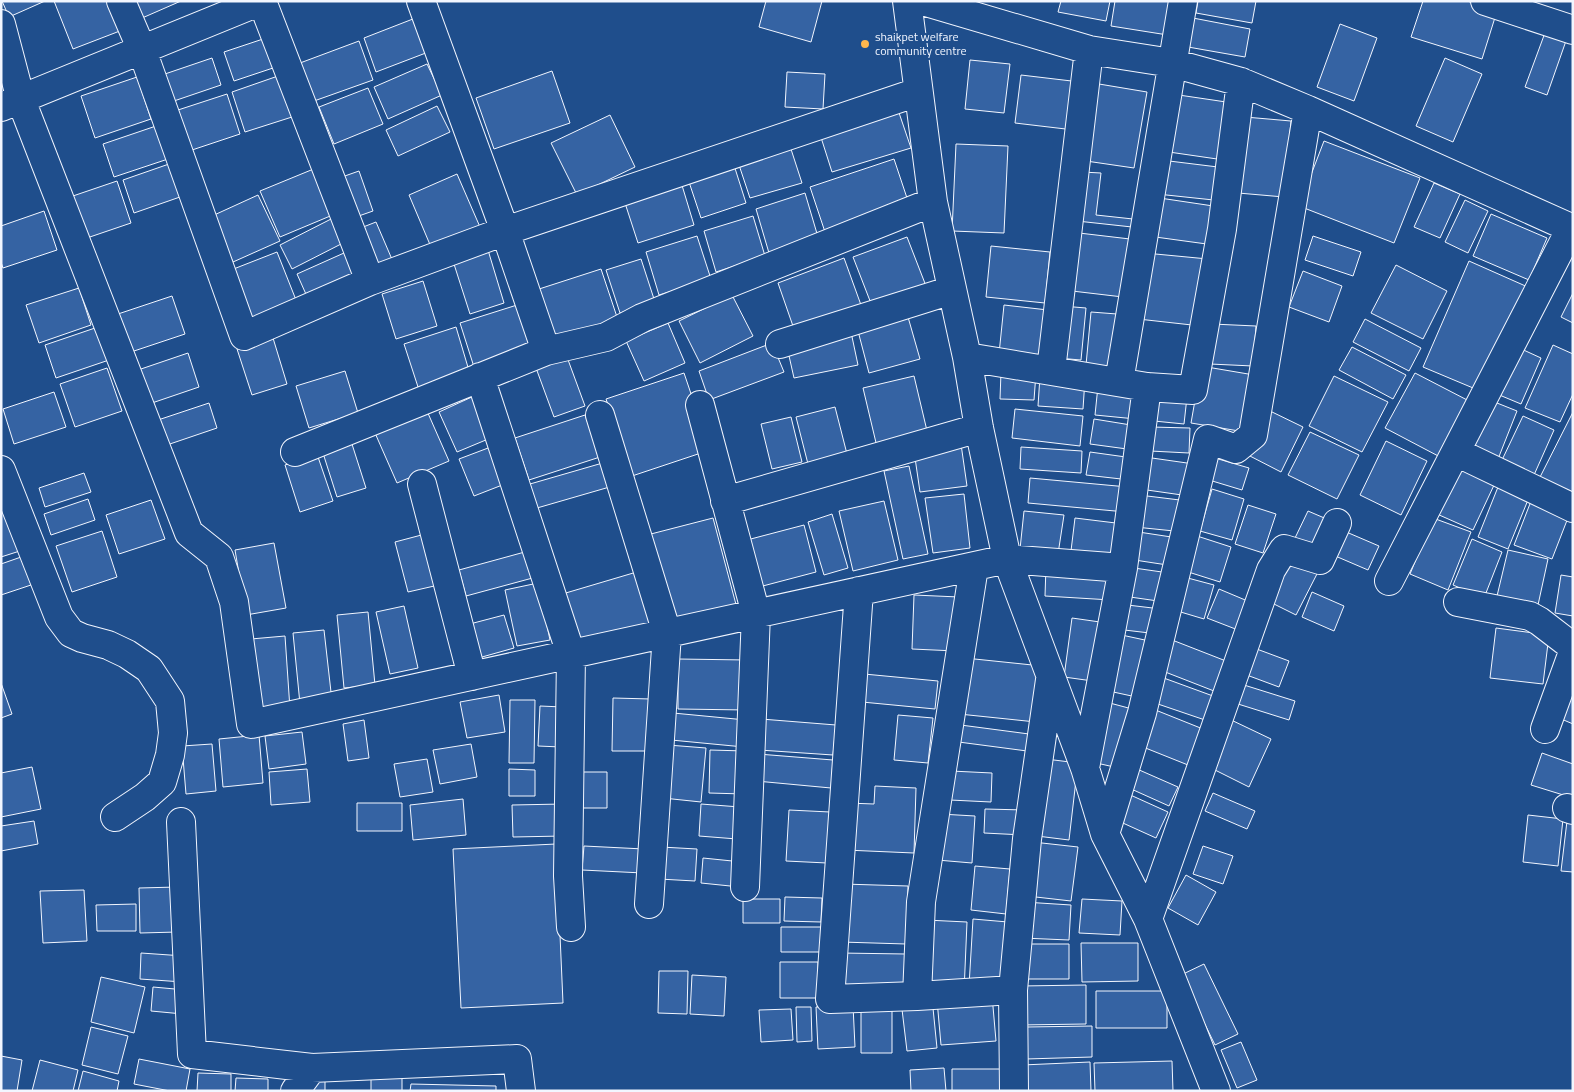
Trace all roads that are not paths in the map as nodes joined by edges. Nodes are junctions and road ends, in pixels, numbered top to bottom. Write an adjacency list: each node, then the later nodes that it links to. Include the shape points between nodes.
1 (121, 1): 10 (street)
2 (261, 1): 10 (street); 20 (street)
3 (421, 1): 19 (street)
4 (907, 1): 14 (street)
5 (923, 1): 11 (street)
6 (1183, 1): 12 (street)
7 (1485, 1): 9 (street)
8 (1, 24): 15 (street)
9 (1573, 30)
10 (142, 50): 15 (street); 20 (street, via 244,336)
11 (1089, 50): 12 (street); 25 (street)
12 (1172, 63): 13 (street); 27 (street)
13 (1241, 82): 16 (street); 28 (street, via 1222,229 1193,390)
14 (918, 92): 17 (street); 19 (street)
15 (11, 104): 51 (street, via 189,534 219,557 234,602 250,724)
16 (1308, 110): 18 (street); 56 (street, via 1253,435 1236,449 1208,440 1142,713)
17 (932, 202): 21 (street); 23 (street, via 642,318 606,337)
18 (1572, 229): 33 (street)
19 (505, 231): 20 (street); 23 (street)
20 (370, 281)
21 (952, 290): 22 (street); 24 (street)
22 (780, 344)
23 (546, 351): 26 (street)
24 (967, 357): 25 (street); 31 (street)
25 (1051, 370): 27 (street)
26 (480, 377): 32 (street); 49 (street)
27 (1119, 382): 28 (street)
28 (1147, 387): 41 (street)
29 (700, 405): 36 (street)
30 (600, 415): 46 (street)
31 (979, 428): 36 (street); 39 (street)
32 (295, 452)
33 (1456, 452): 37 (street); 42 (street)
34 (1, 470): 54 (street, via 59,617 71,633 120,651 149,669 170,701 170,755 162,782)
35 (422, 484): 51 (street)
36 (725, 500): 45 (street)
37 (1573, 508)
38 (1337, 523): 59 (street, via 1320,560 1284,549 1271,570)
39 (1007, 560): 40 (street); 41 (street); 50 (street)
40 (974, 567): 43 (street); 62 (street, via 921,902)
41 (1123, 568): 53 (street)
42 (1389, 581)
43 (859, 591): 45 (street); 62 (street, via 830,999)
44 (1458, 602): 47 (street, via 1530,616)
45 (756, 614): 46 (street); 57 (street)
46 (667, 633): 49 (street); 58 (street)
47 (1573, 647)
48 (1573, 652): 52 (street)
49 (571, 654): 51 (street); 60 (street, via 568,876)
50 (1051, 675): 53 (street); 61 (street, via 1027,839)
51 (472, 676)
52 (1545, 729)
53 (1085, 768): 56 (street)
54 (115, 817)
55 (181, 822): 63 (street, via 192,1054)
56 (1105, 834): 59 (street)
57 (746, 887)
58 (649, 904)
59 (1148, 920): 64 (street)
60 (571, 927)
61 (1013, 990): 62 (street); 67 (street)
62 (917, 996)
63 (312, 1068): 65 (street); 66 (street, via 517,1058)
64 (1213, 1090)
65 (295, 1091)
66 (521, 1091)
67 (1014, 1091)

